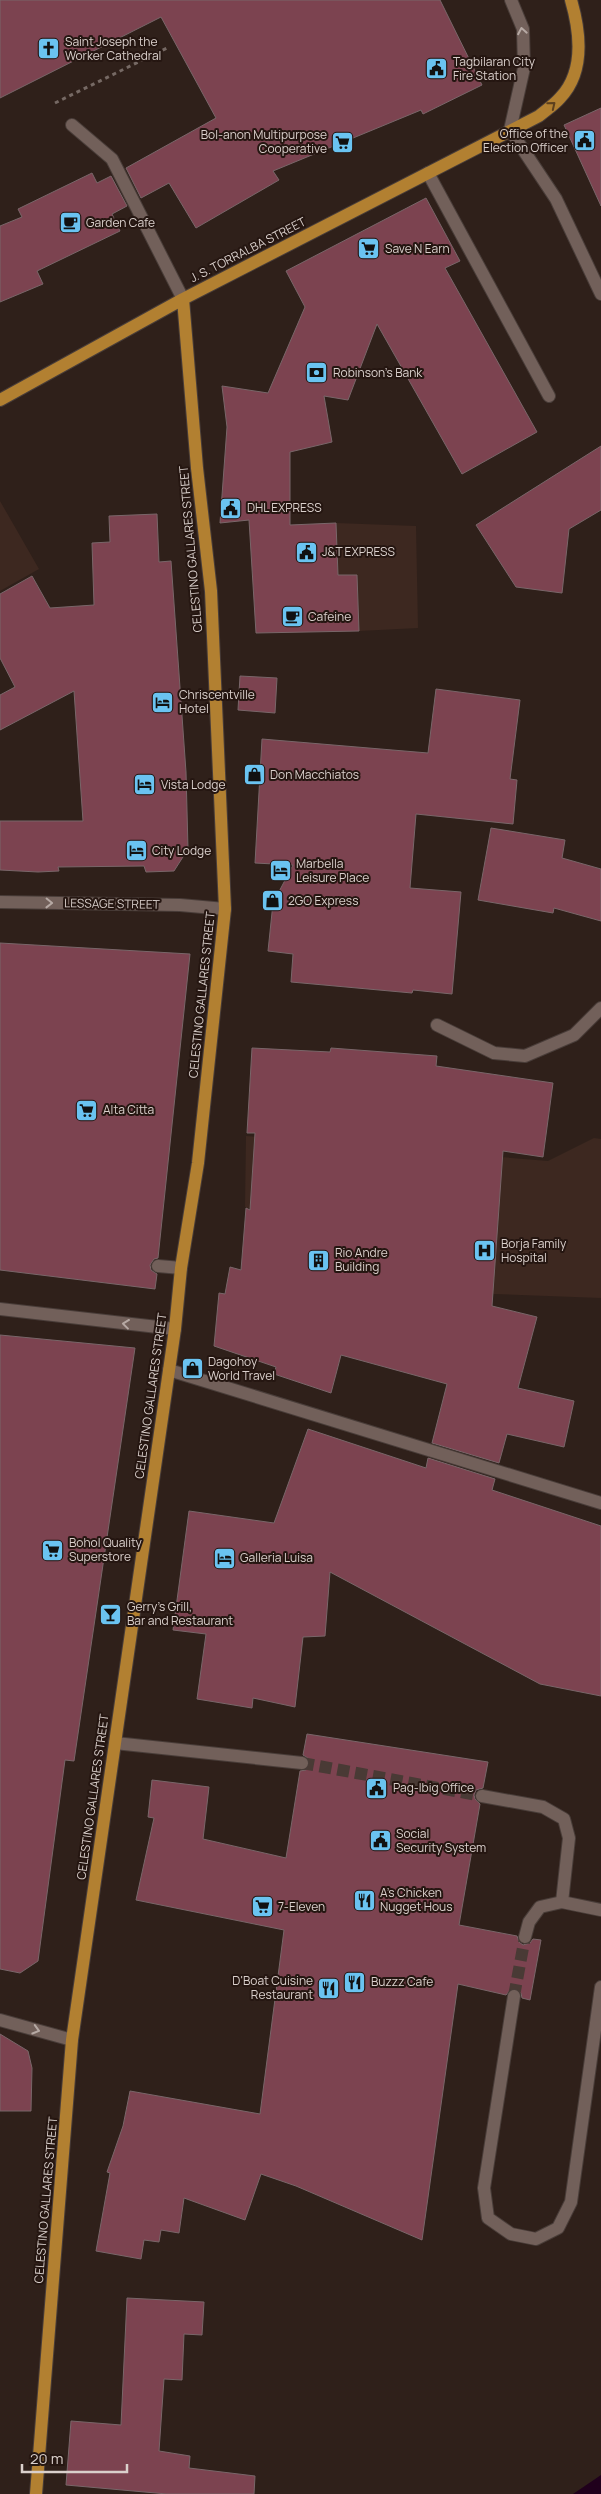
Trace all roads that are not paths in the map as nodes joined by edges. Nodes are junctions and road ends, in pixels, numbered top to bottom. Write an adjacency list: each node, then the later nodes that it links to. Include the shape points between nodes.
1 (511, 0): 4 (street, one-way to 1, via 524,68 523,29)
2 (571, 0): 4 (main road, J. S. TORRALBA STREET, one-way to 2, via 539,116 561,98 575,72 579,45)
3 (72, 125): 7 (street, via 112,159)
4 (510, 130): 5 (main road, J. S. TORRALBA STREET); 6 (street, via 556,199)
5 (428, 173): 7 (main road, J. S. TORRALBA STREET); 8 (street)
6 (601, 294)
7 (183, 299): 9 (main road, J. S. TORRALBA STREET); 11 (main road, CELESTINO GALLARES STREET, via 211,591)
8 (549, 396)
9 (0, 400)
10 (0, 902): 11 (street, LESSAGE STREET, one-way to 11, via 180,904)
11 (225, 909): 15 (main road, CELESTINO GALLARES STREET, via 198,1163)
12 (601, 1008): 13 (street, via 574,1035 525,1056 494,1053)
13 (437, 1024)
14 (158, 1266): 15 (street)
15 (181, 1268): 17 (main road, CELESTINO GALLARES STREET)
16 (0, 1309): 17 (street, one-way to 16)
17 (175, 1329): 18 (main road, CELESTINO GALLARES STREET)
18 (169, 1370): 19 (street); 20 (main road, CELESTINO GALLARES STREET)
19 (601, 1502)
20 (115, 1743): 21 (street); 29 (main road, CELESTINO GALLARES STREET)
21 (302, 1763)
22 (482, 1796): 23 (street, via 543,1807 564,1819 569,1838)
23 (562, 1902): 24 (street); 25 (street, via 540,1907 529,1922)
24 (601, 1910)
25 (525, 1937)
26 (601, 1987): 27 (street, via 571,2202 558,2228 536,2239 512,2234 488,2218 484,2188)
27 (514, 1996)
28 (0, 2020): 29 (street, one-way to 29)
29 (72, 2040): 30 (main road, CELESTINO GALLARES STREET)
30 (36, 2494)

